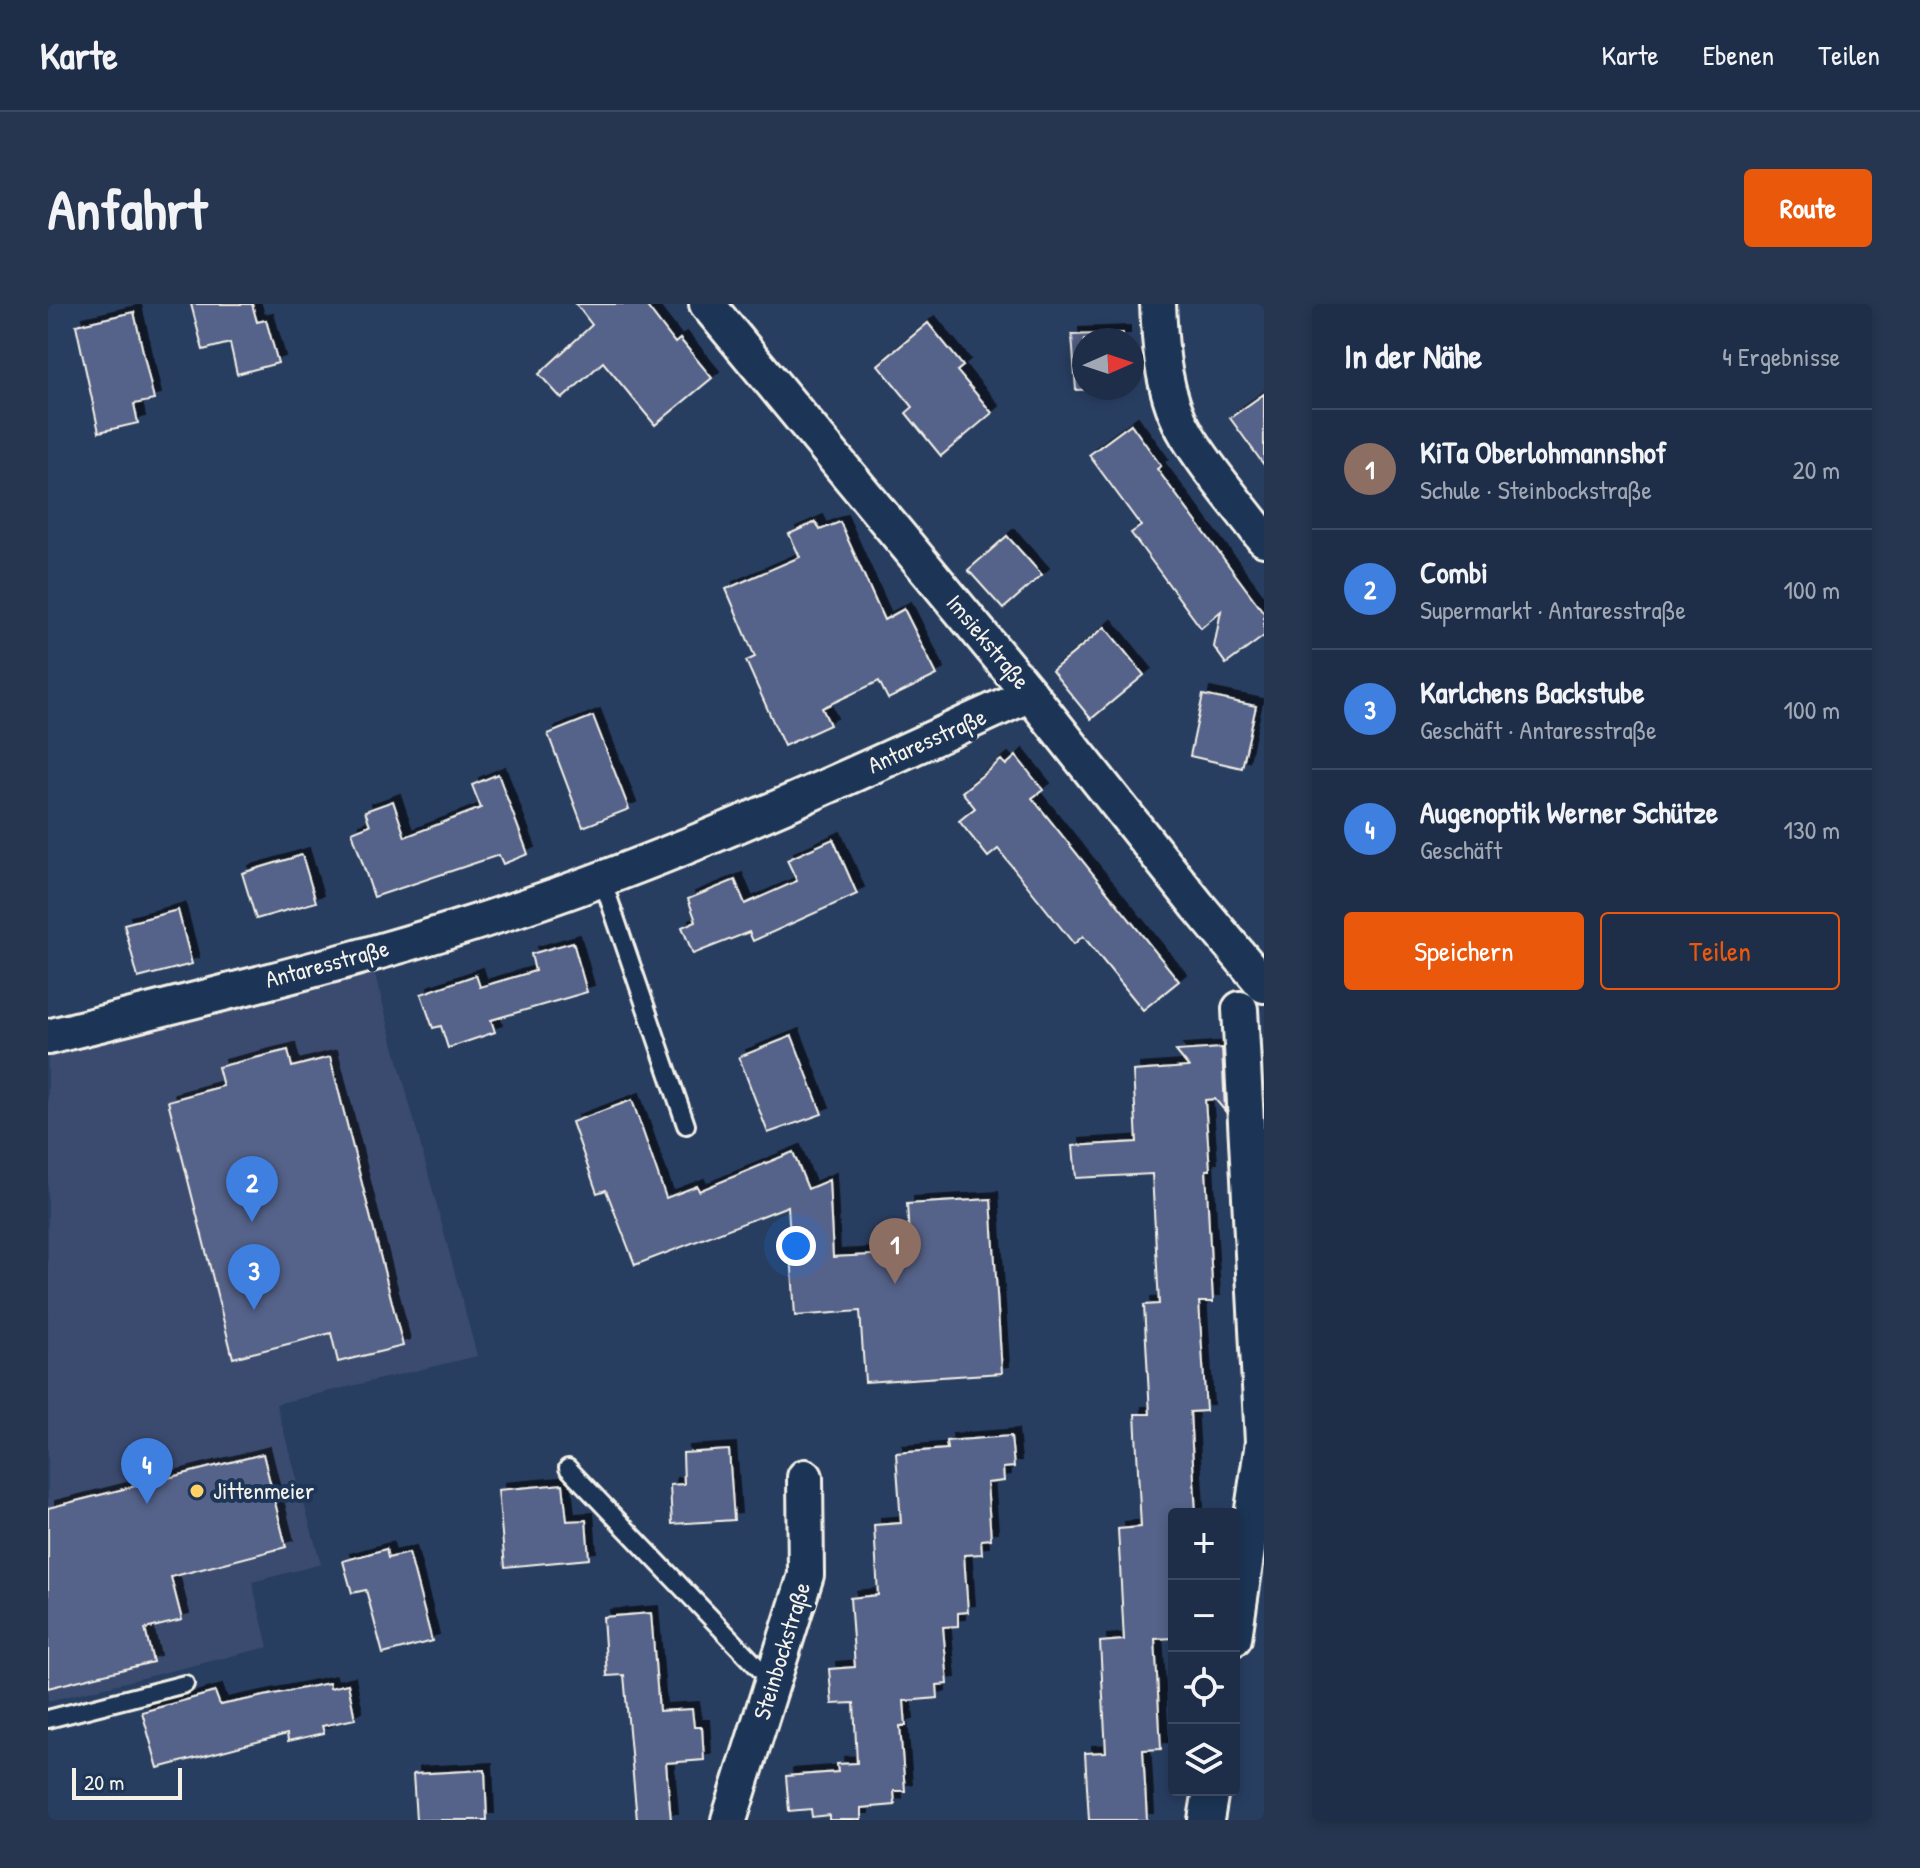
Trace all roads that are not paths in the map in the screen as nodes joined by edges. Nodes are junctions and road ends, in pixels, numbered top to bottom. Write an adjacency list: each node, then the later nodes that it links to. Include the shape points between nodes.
1 (707, 304): 4 (street, Imsiekstraße)
2 (1158, 304): 3 (street, via 1161,356 1186,434)
3 (1264, 539)
4 (1030, 694): 5 (street, Antaresstraße, via 796,800); 6 (street, Imsiekstraße)
5 (602, 879): 8 (street, Antaresstraße, via 344,961); 9 (lane)
6 (1264, 985)
7 (1240, 1009): 12 (street, via 1263,1442)
8 (48, 1037)
9 (686, 1125)
10 (568, 1468): 13 (lane)
11 (805, 1477): 13 (street, Steinbockstraße, via 806,1575)
12 (1240, 1597)
13 (773, 1683): 17 (street, Steinbockstraße)
14 (185, 1684): 15 (lane)
15 (48, 1719)
16 (1210, 1796): 18 (street)
17 (729, 1820)
18 (1206, 1820)

